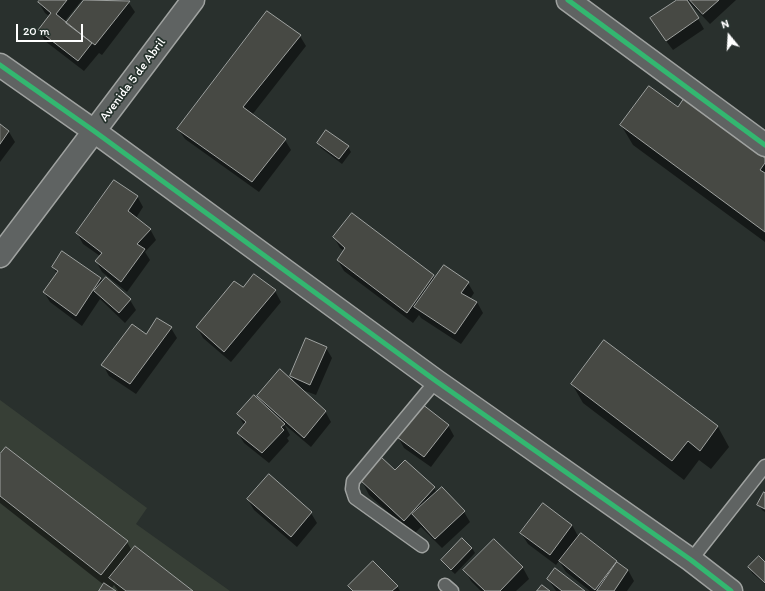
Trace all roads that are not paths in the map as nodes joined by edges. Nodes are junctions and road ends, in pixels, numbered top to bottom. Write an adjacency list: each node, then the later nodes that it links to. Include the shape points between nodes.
1 (193, 0): 4 (street, Avenida 5 de Abril)
2 (568, 0): 5 (street)
3 (0, 65): 4 (street)
4 (94, 131): 6 (street, Avenida 5 de Abril); 7 (street)
5 (765, 145)
6 (0, 256)
7 (436, 381): 9 (lane, via 354,481 352,489 355,498); 10 (street)
8 (765, 466): 10 (lane)
9 (422, 546)
10 (691, 560): 11 (street)
11 (731, 591)

